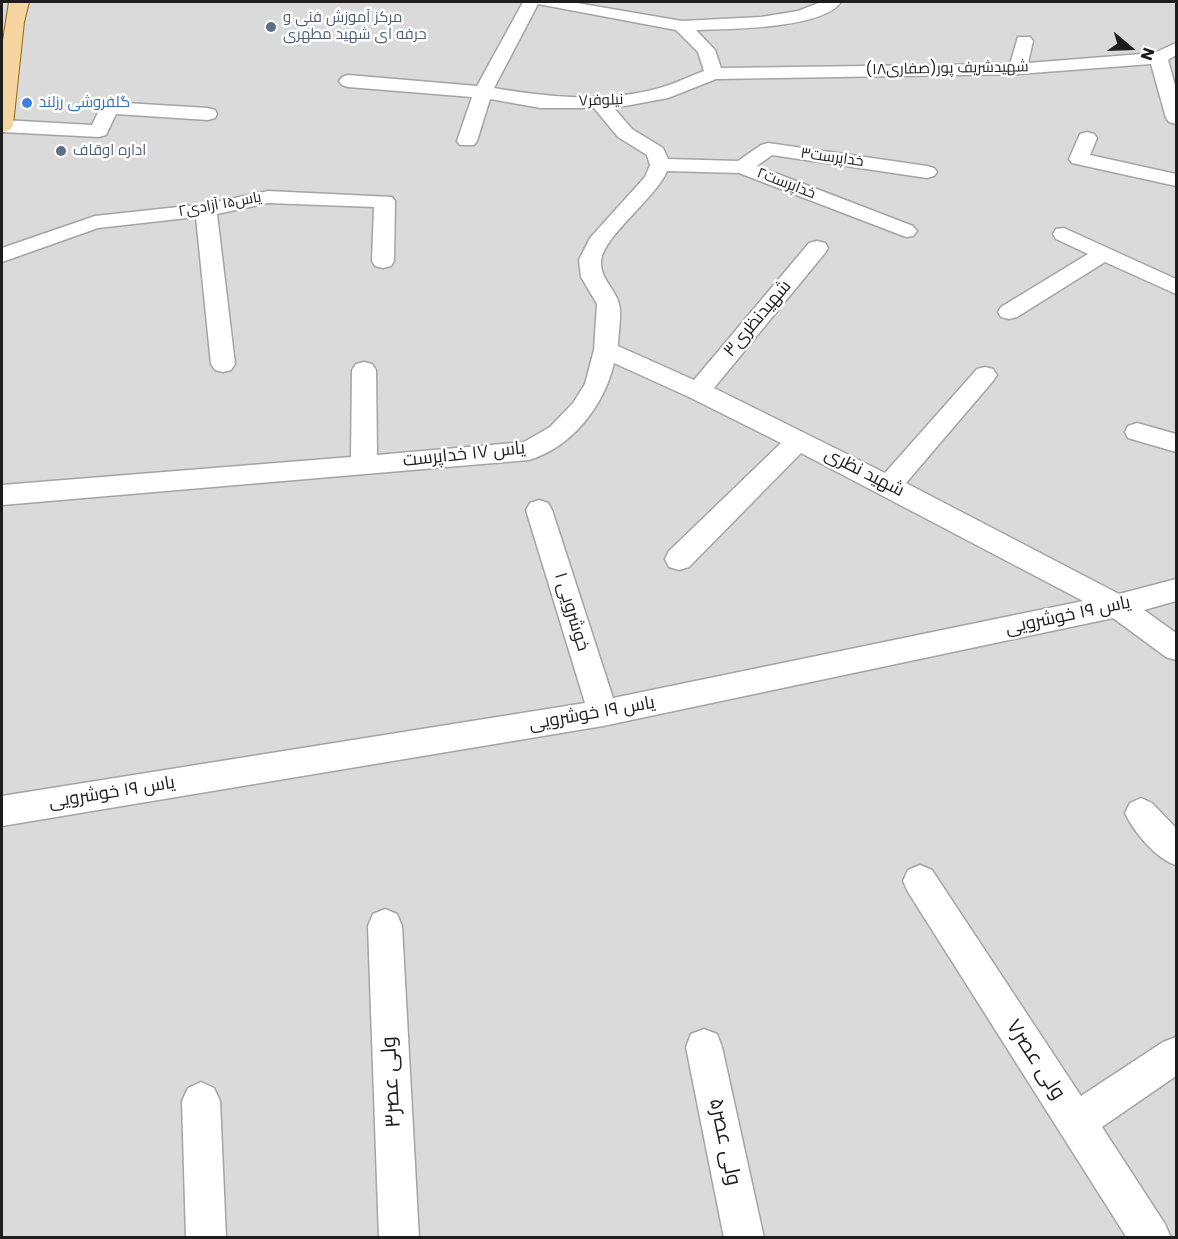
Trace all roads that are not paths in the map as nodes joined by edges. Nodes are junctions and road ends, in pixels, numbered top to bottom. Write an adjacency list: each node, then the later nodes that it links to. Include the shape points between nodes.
1 (19, 2): 15 (main road)
2 (531, 2): 11 (street)
3 (553, 2): 5 (street)
4 (833, 2): 5 (street, via 820,11 780,20)
5 (682, 26): 9 (street, via 706,50)
6 (1024, 41): 8 (street)
7 (1170, 54): 8 (street, شهیدشریف پور(صفاری۱۸)); 14 (street)
8 (1018, 69): 9 (street, شهیدشریف پور(صفاری۱۸))
9 (714, 74): 12 (street, نیلوفر۷, via 661,94)
10 (348, 81): 11 (street, نیلوفر۷)
11 (483, 92): 12 (street, نیلوفر۷, via 541,102); 17 (street)
12 (599, 103): 18 (street, via 625,133 656,152)
13 (208, 114): 15 (street, via 109,108 99,131)
14 (1176, 118)
15 (2, 125)
16 (1087, 138): 21 (street, via 1080,159)
17 (467, 141)
18 (660, 165): 19 (street, خداپرست۲); 31 (street, یاس ۱۷ خداپرست, via 654,179 598,243 590,260 592,278 608,304)
19 (742, 167): 20 (street, خداپرست۳, via 768,149); 23 (street, خداپرست۲)
20 (927, 172)
21 (1176, 180)
22 (206, 210): 27 (street, یاس۱۵ آزادی۲, via 95,222); 28 (street, یاس۱۵ آزادی۲, via 268,197 385,201); 32 (street)
23 (906, 231)
24 (1064, 234): 26 (street)
25 (817, 248): 35 (street, شهیدنظری۳)
26 (1104, 253): 29 (street); 30 (street)
27 (2, 255)
28 (383, 261)
29 (1176, 287)
30 (1009, 312)
31 (606, 350): 35 (street, شهید نظری); 39 (street, یاس ۱۷ خداپرست, via 597,385 582,409 559,433 529,451)
32 (223, 364)
33 (364, 370): 39 (street)
34 (985, 375): 40 (street)
35 (698, 391): 37 (street, شهید نظری)
36 (1137, 432): 38 (street)
37 (799, 440): 40 (street, شهید نظری); 43 (street)
38 (1176, 443)
39 (364, 465): 41 (street, یاس ۱۷ خداپرست)
40 (889, 486): 45 (street, شهید نظری)
41 (2, 495)
42 (539, 510): 47 (street, خوشرویی ۱)
43 (679, 559)
44 (1176, 590): 45 (street, یاس ۱۹ خوشرویی)
45 (1117, 606): 46 (street, شهید نظری); 47 (street, یاس ۱۹ خوشرویی)
46 (1176, 648)
47 (603, 713): 48 (street, یاس ۱۹ خوشرویی)
48 (2, 811)
49 (1141, 813): 50 (street)
50 (1176, 850)
51 (920, 881): 56 (street, ولی عصر۷)
52 (384, 926): 58 (street, ولی عصر۳)
53 (704, 1047): 59 (street, ولی عصر۵)
54 (1176, 1055): 56 (street)
55 (201, 1101): 57 (street)
56 (1075, 1123): 60 (street, ولی عصر۷)
57 (206, 1238)
58 (399, 1238)
59 (744, 1238)
60 (1150, 1238)

